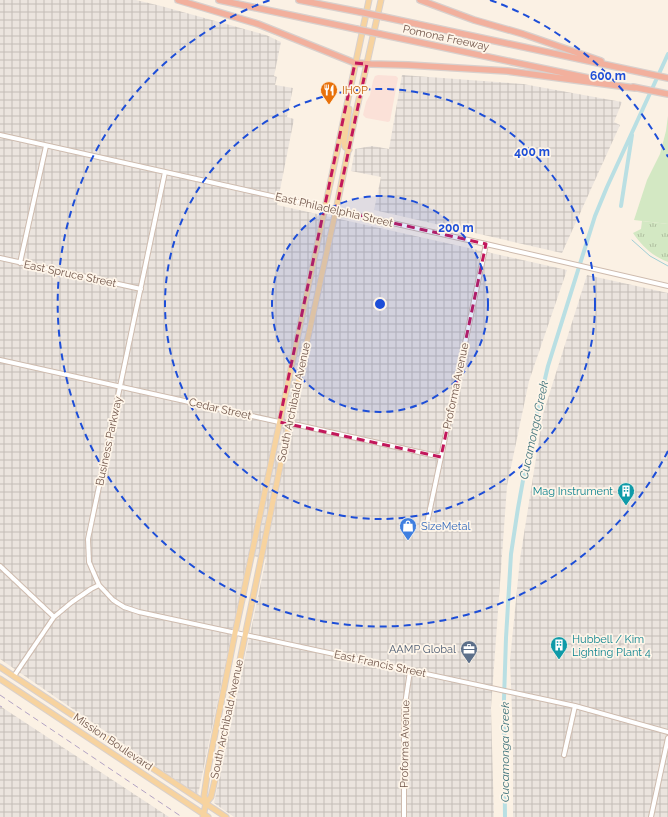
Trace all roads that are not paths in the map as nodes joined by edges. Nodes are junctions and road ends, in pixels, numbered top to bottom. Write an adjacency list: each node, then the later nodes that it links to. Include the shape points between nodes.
1 (178, 0): 7 (highway, via 258,24)
2 (219, 0): 11 (highway, Pomona Freeway, bridge)
3 (299, 0): 9 (highway, Pomona Freeway, bridge)
4 (369, 0): 7 (main road, South Archibald Avenue)
5 (381, 0): 8 (main road, South Archibald Avenue)
6 (420, 0): 9 (highway)
7 (355, 62): 8 (highway); 12 (main road, South Archibald Avenue)
8 (367, 64): 11 (highway, via 507,71); 16 (main road, South Archibald Avenue)
9 (626, 69): 10 (highway, Pomona Freeway)
10 (668, 78)
11 (635, 88): 13 (highway, Pomona Freeway)
12 (349, 91): 16 (main road, via 344,143); 18 (main road, South Archibald Avenue)
13 (668, 94)
14 (0, 135): 15 (street, East Philadelphia Street)
15 (46, 146): 17 (street, East Philadelphia Street); 22 (street)
16 (349, 150): 19 (main road, South Archibald Avenue)
17 (165, 172): 18 (street, East Philadelphia Street); 24 (street, Business Parkway)
18 (325, 207): 19 (street, East Philadelphia Street); 27 (main road, South Archibald Avenue)
19 (336, 210): 20 (street, East Philadelphia Street); 28 (main road, South Archibald Avenue)
20 (486, 244): 23 (street, East Philadelphia Street); 29 (street, Proforma Avenue)
21 (0, 258): 22 (street, East Spruce Street)
22 (20, 263): 24 (street, East Spruce Street)
23 (668, 286)
24 (141, 289): 26 (street, Business Parkway)
25 (0, 360): 26 (street, Cedar Street)
26 (120, 387): 27 (street, Cedar Street); 32 (street, Business Parkway, via 88,539 90,562)
27 (279, 422): 28 (street, Cedar Street); 34 (main road, South Archibald Avenue)
28 (289, 424): 29 (street, Cedar Street); 35 (main road, South Archibald Avenue)
29 (441, 457): 30 (street, Proforma Avenue)
30 (426, 528)
31 (0, 566): 33 (street)
32 (99, 585): 33 (street); 34 (street, East Francis Street, via 113,600 124,607)
33 (54, 617): 38 (street)
34 (235, 633): 35 (street, East Francis Street); 44 (main road, South Archibald Avenue)
35 (245, 635): 37 (street, East Francis Street); 46 (main road, South Archibald Avenue, via 216,778 211,797)
36 (0, 667): 38 (main road, Mission Boulevard)
37 (410, 671): 40 (street, East Francis Street); 49 (street, Proforma Avenue, via 404,711)
38 (14, 676): 45 (main road, Mission Boulevard)
39 (0, 679): 47 (main road, Mission Boulevard)
40 (575, 706): 41 (street, East Francis Street); 43 (street)
41 (668, 732)
42 (668, 738): 50 (street)
43 (564, 754)
44 (205, 787): 45 (main road, via 199,796); 46 (main road, South Archibald Avenue)
45 (189, 792): 46 (main road, Mission Boulevard)
46 (206, 804): 47 (main road, South Archibald Avenue); 48 (main road, Mission Boulevard)
47 (205, 816)
48 (226, 817)
49 (404, 817)
50 (651, 817)

